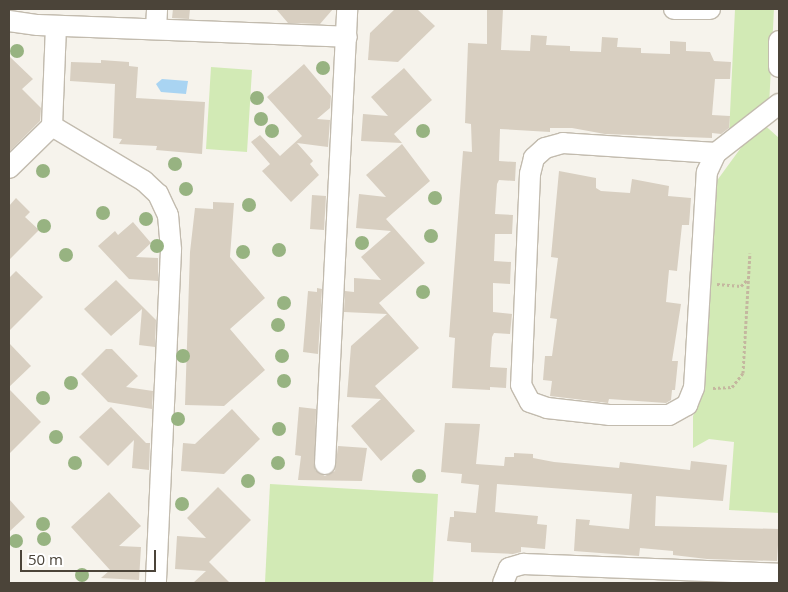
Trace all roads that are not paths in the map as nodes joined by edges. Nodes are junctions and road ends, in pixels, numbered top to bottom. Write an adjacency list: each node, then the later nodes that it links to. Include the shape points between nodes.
1 (157, 9): 7 (street)
2 (347, 9): 8 (street)
3 (674, 9): 4 (street)
4 (710, 9)
5 (9, 21): 6 (street)
6 (56, 26): 7 (street); 12 (street)
7 (156, 29): 8 (street)
8 (348, 37): 15 (street)
9 (779, 41): 10 (street)
10 (779, 67)
11 (779, 104): 13 (street)
12 (52, 126): 14 (street); 18 (street, via 144,181 158,194 168,215 172,250)
13 (716, 153): 13 (street, via 563,143 540,152 534,158 530,174 521,385 526,398 547,408 609,415 659,416 684,409 694,388 706,183)
14 (9, 168)
15 (325, 464)
16 (779, 574): 17 (street)
17 (657, 576): 19 (street, via 523,564 509,568)
18 (156, 583)
19 (503, 583)

